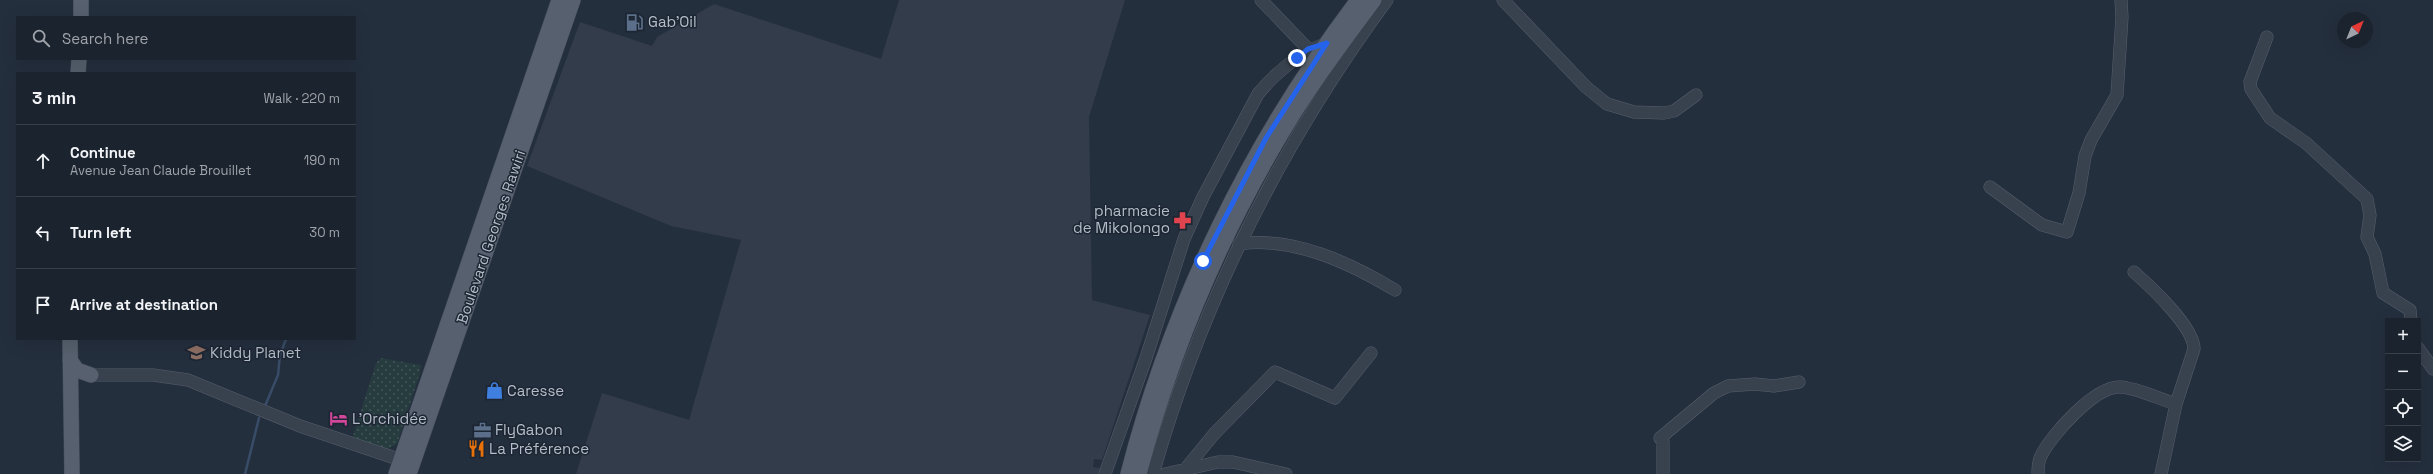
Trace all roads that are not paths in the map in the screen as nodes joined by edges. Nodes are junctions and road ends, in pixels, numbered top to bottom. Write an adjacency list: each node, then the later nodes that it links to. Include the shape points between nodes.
1 (81, 0): 10 (main road)
2 (559, 0): 31 (main road, Boulevard Georges Rawiri)
3 (573, 0): 35 (main road, Boulevard Georges Rawiri)
4 (1261, 0): 13 (street)
5 (1374, 0): 38 (main road, via 1292,116 1231,229 1193,313 1171,371)
6 (1388, 0): 18 (street, via 1324,90)
7 (1503, 0): 16 (street, via 1586,87 1607,104 1634,112 1664,113 1674,111)
8 (2121, 0): 17 (street, via 2117,95 2091,140 2085,156 2079,193 2067,232 2042,225)
9 (1354, 1): 12 (main road)
10 (81, 16)
11 (2267, 37): 21 (street, via 2250,82 2251,89 2270,118 2306,143 2367,199 2370,215 2367,238 2375,254 2383,293 2410,310)
12 (1327, 43): 13 (street); 37 (main road, via 1266,138 1203,261 1149,402)
13 (1308, 49): 36 (street, via 1286,66 1258,94 1203,197 1168,283 1144,365)
14 (79, 60): 15 (main road)
15 (78, 72)
16 (1696, 95)
17 (1990, 187)
18 (1239, 244): 20 (street, via 1273,242 1300,249 1353,266); 33 (street, via 1215,294 1187,366)
19 (2134, 272): 30 (street, via 2184,323 2194,341 2194,349)
20 (1395, 290)
21 (2411, 318)
22 (70, 340): 25 (main road)
23 (2421, 352): 26 (street)
24 (1371, 353): 32 (street, via 1335,398 1275,372 1214,434)
25 (70, 360): 27 (main road, via 77,370); 29 (main road)
26 (2433, 369)
27 (91, 375): 29 (main road, via 78,380); 31 (street, via 153,375 188,380)
28 (1799, 382): 40 (street, via 1774,386 1735,384 1714,393 1660,438 1663,442)
29 (71, 388): 34 (main road)
30 (2176, 404): 41 (street, via 2119,387 2098,395 2051,438 2040,458); 42 (street)
31 (398, 467)
32 (1187, 467): 33 (street); 39 (street, via 1233,462)
33 (1160, 473)
34 (72, 474)
35 (409, 474)
36 (1105, 474)
37 (1128, 474)
38 (1139, 474)
39 (1286, 474)
40 (1663, 474)
41 (2038, 474)
42 (2161, 474)

